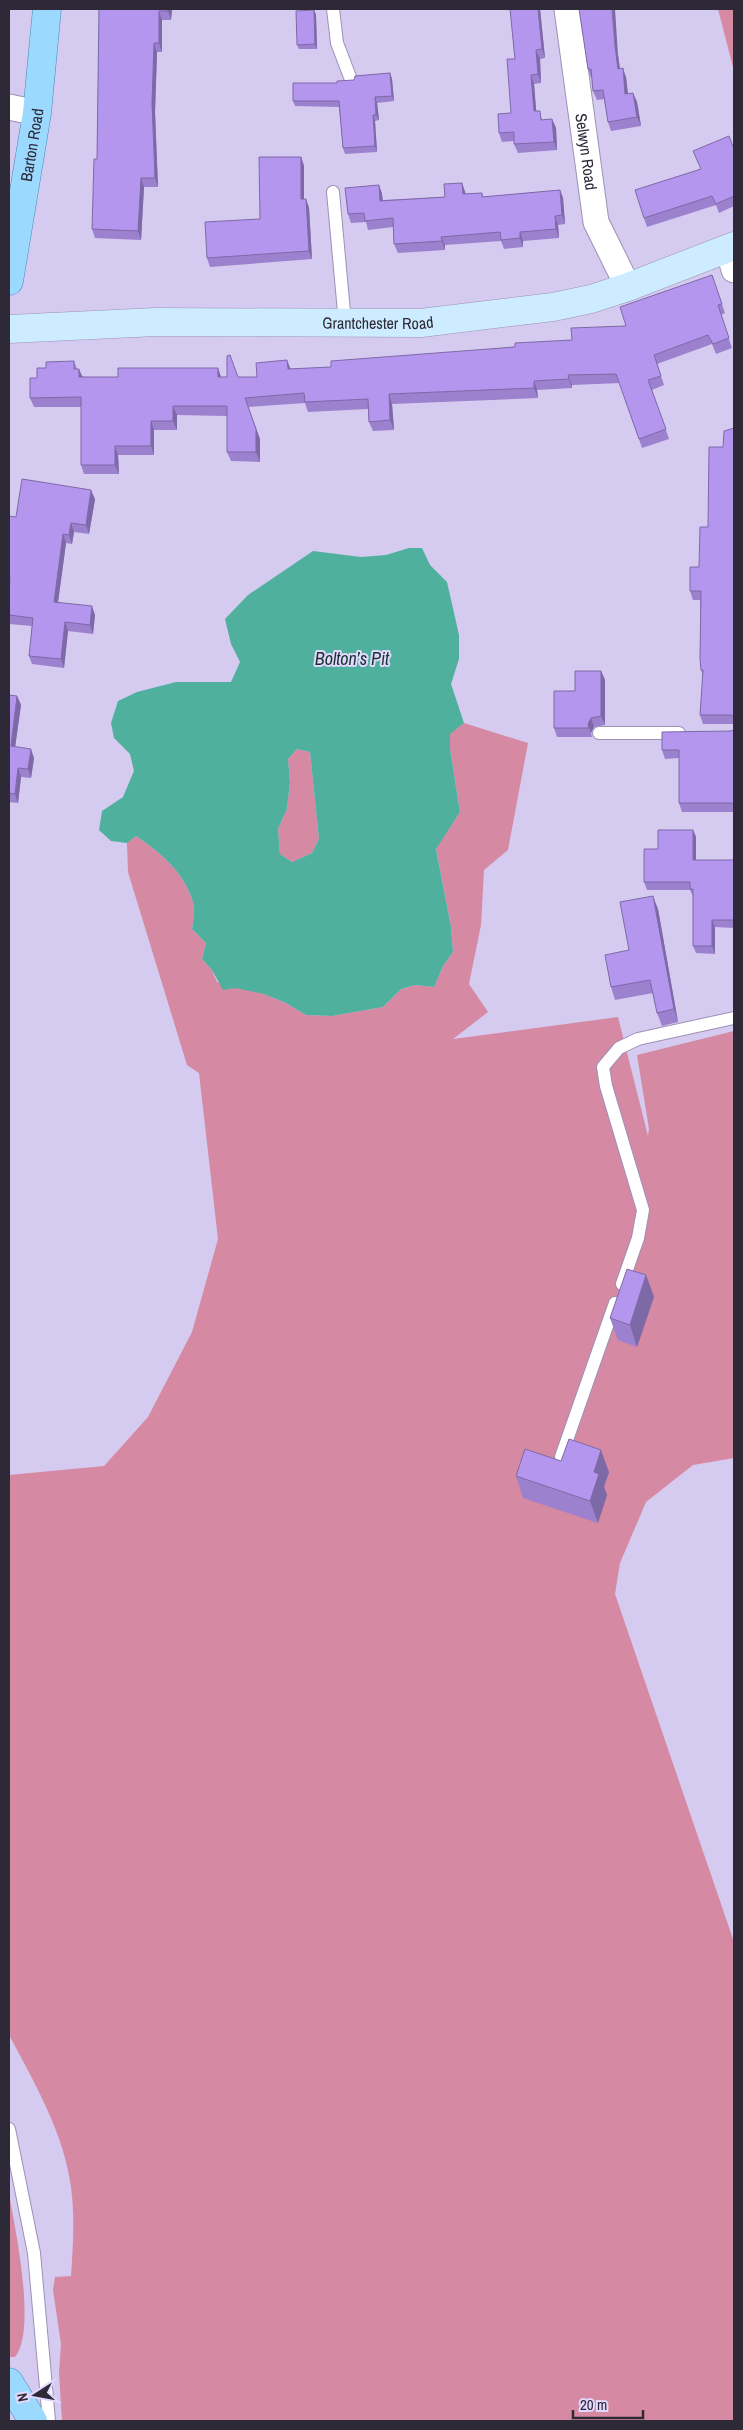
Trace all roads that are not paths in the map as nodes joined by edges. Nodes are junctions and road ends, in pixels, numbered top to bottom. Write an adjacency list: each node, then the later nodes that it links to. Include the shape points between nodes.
1 (47, 9): 6 (main road, Barton Road)
2 (333, 9): 4 (lane, via 336,43)
3 (567, 9): 10 (street, Selwyn Road, via 596,222)
4 (350, 77)
5 (9, 107): 6 (street)
6 (37, 113): 9 (main road, Barton Road)
7 (333, 192): 11 (lane)
8 (732, 254): 10 (street, Grantchester Road)
9 (9, 281)
10 (628, 287): 11 (street, Grantchester Road, via 591,299 534,309 421,323)
11 (344, 323): 12 (street, Grantchester Road, via 156,322)
12 (9, 329)
13 (599, 733): 14 (lane)
14 (696, 733)
15 (734, 1018): 16 (lane, via 638,1039 620,1048 603,1067 643,1210 638,1238)
16 (561, 1457)
17 (9, 2129): 20 (lane, via 34,2253)
18 (9, 2382): 19 (main road)
19 (33, 2421)
20 (50, 2421)

